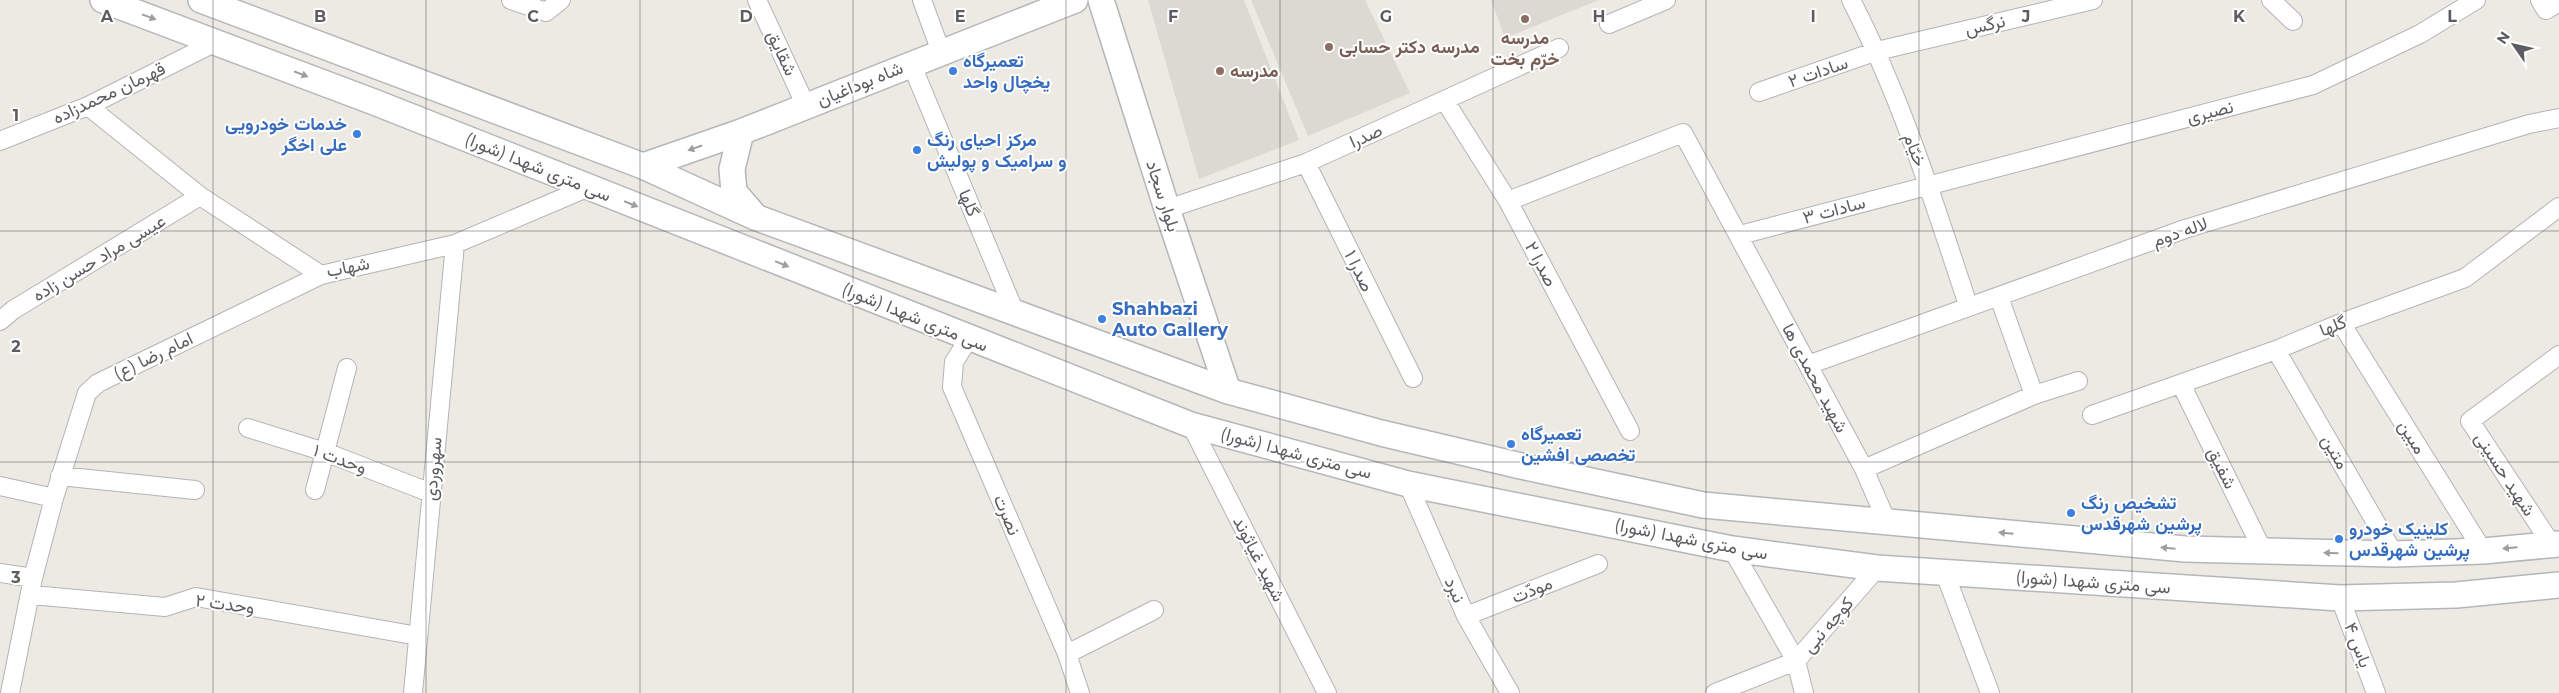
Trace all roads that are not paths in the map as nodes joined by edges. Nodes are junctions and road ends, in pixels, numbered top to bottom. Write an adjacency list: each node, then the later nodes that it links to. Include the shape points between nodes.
1 (103, 0): 16 (main road, سی متری شهدا (شورا), one-way to 16)
2 (201, 0): 21 (main road, سی متری شهدا (شورا))
3 (511, 0): 4 (street, via 546,12)
4 (561, 0)
5 (757, 0): 26 (street, شقایق)
6 (922, 0): 19 (street)
7 (1075, 0): 19 (main road, شاه بوداغیان)
8 (1101, 0): 37 (main road, بلوار سجاد)
9 (1666, 0): 15 (street)
10 (1851, 0): 18 (street, خیّام)
11 (2093, 0): 18 (street, نرگس)
12 (2272, 0): 14 (street)
13 (2476, 0): 32 (street, نصیری, via 2420,34 2313,85)
14 (2293, 21)
15 (1609, 24)
16 (216, 42): 24 (main road, سی متری شهدا (شورا), one-way to 24); 25 (street, قهرمان محمدزاده)
17 (1559, 48): 23 (street, صدرا)
18 (1877, 51): 22 (street, سادات ۲); 32 (street, خیّام)
19 (941, 52): 20 (main road, شاه بوداغیان)
20 (911, 63): 26 (main road, شاه بوداغیان); 44 (street, گلها)
21 (389, 69): 24 (main road); 31 (main road, سی متری شهدا (شورا))
22 (1759, 92)
23 (1445, 101): 30 (street, صدرا); 35 (street, صدرا ۲)
24 (374, 102): 33 (main road, سی متری شهدا (شورا))
25 (88, 106): 29 (street, قهرمان محمدزاده); 34 (street, شهاب)
26 (806, 106): 28 (main road, شاه بوداغیان)
27 (2559, 118): 42 (street, لاله دوم, via 2529,124 2185,229)
28 (741, 132): 31 (main road, شاه بوداغیان, one-way to 31); 38 (main road, via 732,169 734,192)
29 (0, 141)
30 (1306, 163): 37 (street, صدرا); 52 (street, صدرا ۱)
31 (644, 166): 38 (main road, سی متری شهدا (شورا))
32 (1928, 185): 39 (street, سادات ۳); 43 (street, خیّام)
33 (589, 188): 40 (street, شهاب); 47 (main road, سی متری شهدا (شورا), one-way to 47)
34 (200, 196): 41 (street, شهاب); 45 (street, عیسی مراد حسن زاده)
35 (1508, 201): 39 (street, شهید محمدی ها, via 1683,133); 60 (street, صدرا ۲)
36 (2559, 207): 46 (street, گلها, via 2464,278)
37 (1166, 209): 55 (main road, بلوار سجاد)
38 (755, 217): 44 (main road, سی متری شهدا (شورا))
39 (1740, 235): 50 (street, شهید محمدی ها)
40 (455, 244): 41 (street, شهاب); 69 (street, سهروردی)
41 (321, 275): 64 (street, امام رضا (ع), via 98,383 87,393)
42 (1999, 297): 43 (street, لاله دوم); 56 (street)
43 (1968, 305): 50 (street, لاله دوم)
44 (1016, 314): 55 (main road, سی متری شهدا (شورا))
45 (0, 321)
46 (2341, 322): 48 (street, گلها); 75 (street, مبین)
47 (969, 338): 58 (main road, سی متری شهدا (شورا)); 88 (street, نصرت, via 954,362 952,387)
48 (2276, 350): 54 (street, گلها); 77 (street, متین)
49 (2559, 356): 73 (street, شهید حسینی, via 2470,421)
50 (1808, 365): 63 (street, شهید محمدی ها)
51 (347, 368): 61 (street)
52 (1413, 378)
53 (2078, 381): 56 (street)
54 (2181, 384): 57 (street, گلها); 76 (street, شفیق)
55 (1228, 391): 62 (main road, سی متری شهدا (شورا), via 1381,433)
56 (2034, 395): 63 (street)
57 (2092, 414)
58 (1191, 425): 65 (main road, سی متری شهدا (شورا)); 93 (street, شهید غیاثوند)
59 (248, 428): 61 (street, وحدت ۱)
60 (1630, 431)
61 (325, 452): 68 (street); 69 (street, وحدت ۱)
62 (1521, 466): 71 (main road); 72 (main road, سی متری شهدا (شورا), via 1702,505)
63 (1864, 469): 72 (street, شهید محمدی ها)
64 (60, 476): 67 (street); 70 (street, امام رضا (ع))
65 (1408, 484): 71 (main road, سی متری شهدا (شورا)); 86 (street, نبرد)
66 (0, 486): 70 (street)
67 (195, 490)
68 (315, 490)
69 (431, 493): 87 (street, سهروردی)
70 (54, 498): 83 (street, امام رضا (ع))
71 (1515, 504): 74 (main road, سی متری شهدا (شورا))
72 (1887, 522): 76 (main road, سی متری شهدا (شورا), one-way to 72)
73 (2555, 544): 75 (main road, سی متری شهدا (شورا), one-way to 75)
74 (1732, 548): 79 (main road, سی متری شهدا (شورا)); 89 (street)
75 (2483, 551): 77 (main road, سی متری شهدا (شورا))
76 (2264, 553): 77 (main road, سی متری شهدا (شورا), one-way to 76)
77 (2394, 554)
78 (1598, 564): 86 (street, مودّت)
79 (1877, 568): 80 (main road, سی متری شهدا (شورا)); 89 (street, کوچه نبی)
80 (1944, 571): 84 (main road, سی متری شهدا (شورا)); 97 (street)
81 (0, 574): 83 (street, وحدت ۲)
82 (2559, 585): 84 (main road, سی متری شهدا (شورا), via 2456,595)
83 (32, 586): 87 (street, وحدت ۲, via 165,607 196,597); 90 (street, امام رضا (ع))
84 (2340, 598): 98 (street, یاس ۴)
85 (1154, 610): 88 (street)
86 (1466, 616): 94 (street, نبرد)
87 (418, 636): 91 (street, سهروردی)
88 (1067, 654): 92 (street, نصرت)
89 (1796, 661): 95 (street, کوچه نبی); 96 (street)
90 (10, 693)
91 (413, 693)
92 (1080, 693)
93 (1327, 693)
94 (1510, 693)
95 (1715, 693)
96 (1804, 693)
97 (1990, 693)
98 (2376, 693)

